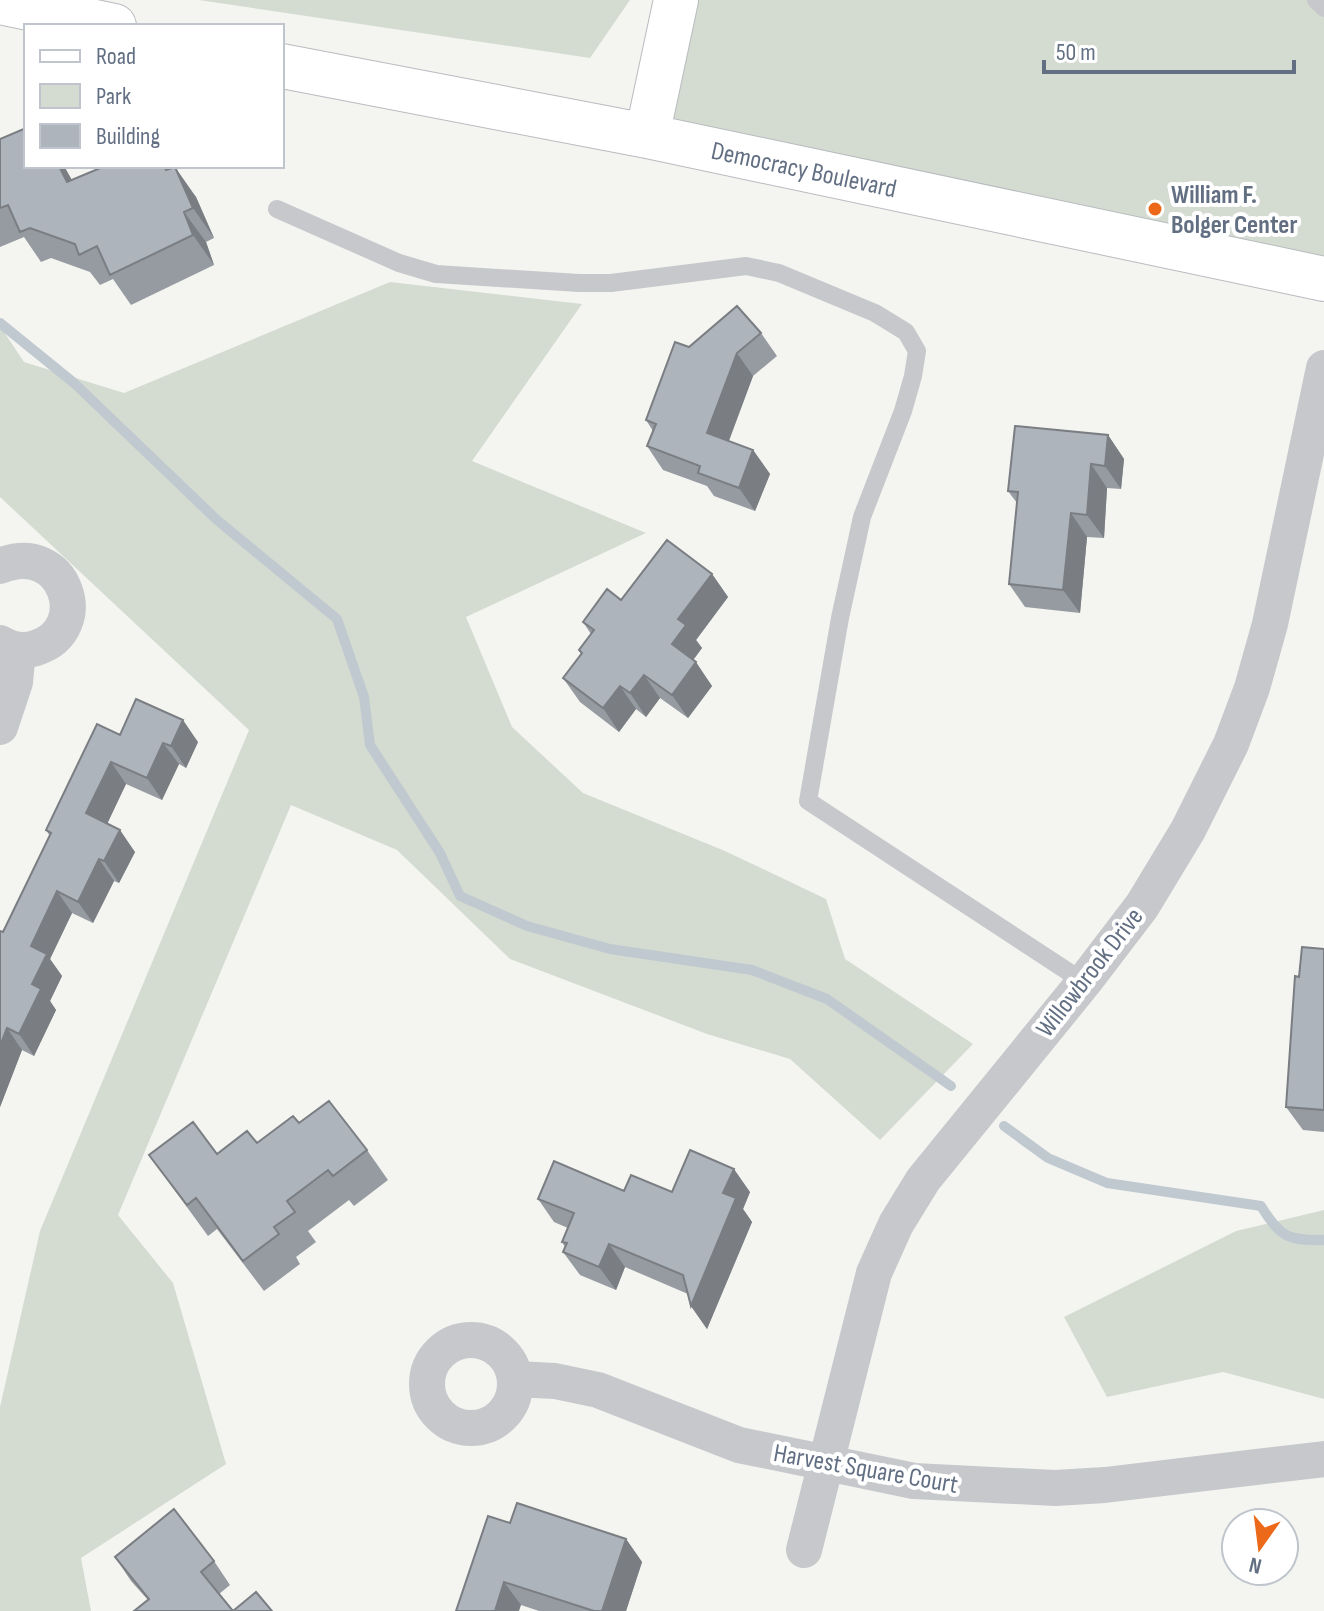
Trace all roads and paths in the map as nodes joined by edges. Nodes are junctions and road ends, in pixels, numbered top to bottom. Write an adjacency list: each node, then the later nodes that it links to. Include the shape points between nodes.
1 (676, 0): 7 (main road)
2 (1316, 0): 4 (lane)
3 (0, 2): 5 (main road)
4 (1324, 8)
5 (104, 24)
6 (284, 66): 7 (main road, Democracy Boulevard)
7 (647, 136): 9 (main road, Democracy Boulevard)
8 (277, 209): 14 (lane, via 436,274 611,283 746,266 779,273 875,313 906,332 917,351 913,376 862,517 808,801)
9 (1324, 279)
10 (1324, 368): 14 (street, Willowbrook Drive, via 1270,624 1236,730 1188,830 1150,893)
11 (0, 566): 12 (street, via 14,561 41,564 62,582 67,596 65,623 57,635 33,649)
12 (9, 646): 13 (street, via 15,682)
13 (0, 727)
14 (1084, 982): 17 (street, Willowbrook Drive, via 923,1180 896,1224 874,1273)
15 (515, 1379): 17 (street, Harvest Square Court, via 598,1390 739,1445)
16 (1324, 1459): 17 (street, Harvest Square Court, via 1055,1488 914,1481)
17 (826, 1463): 18 (street, Willowbrook Drive)
18 (804, 1550)

